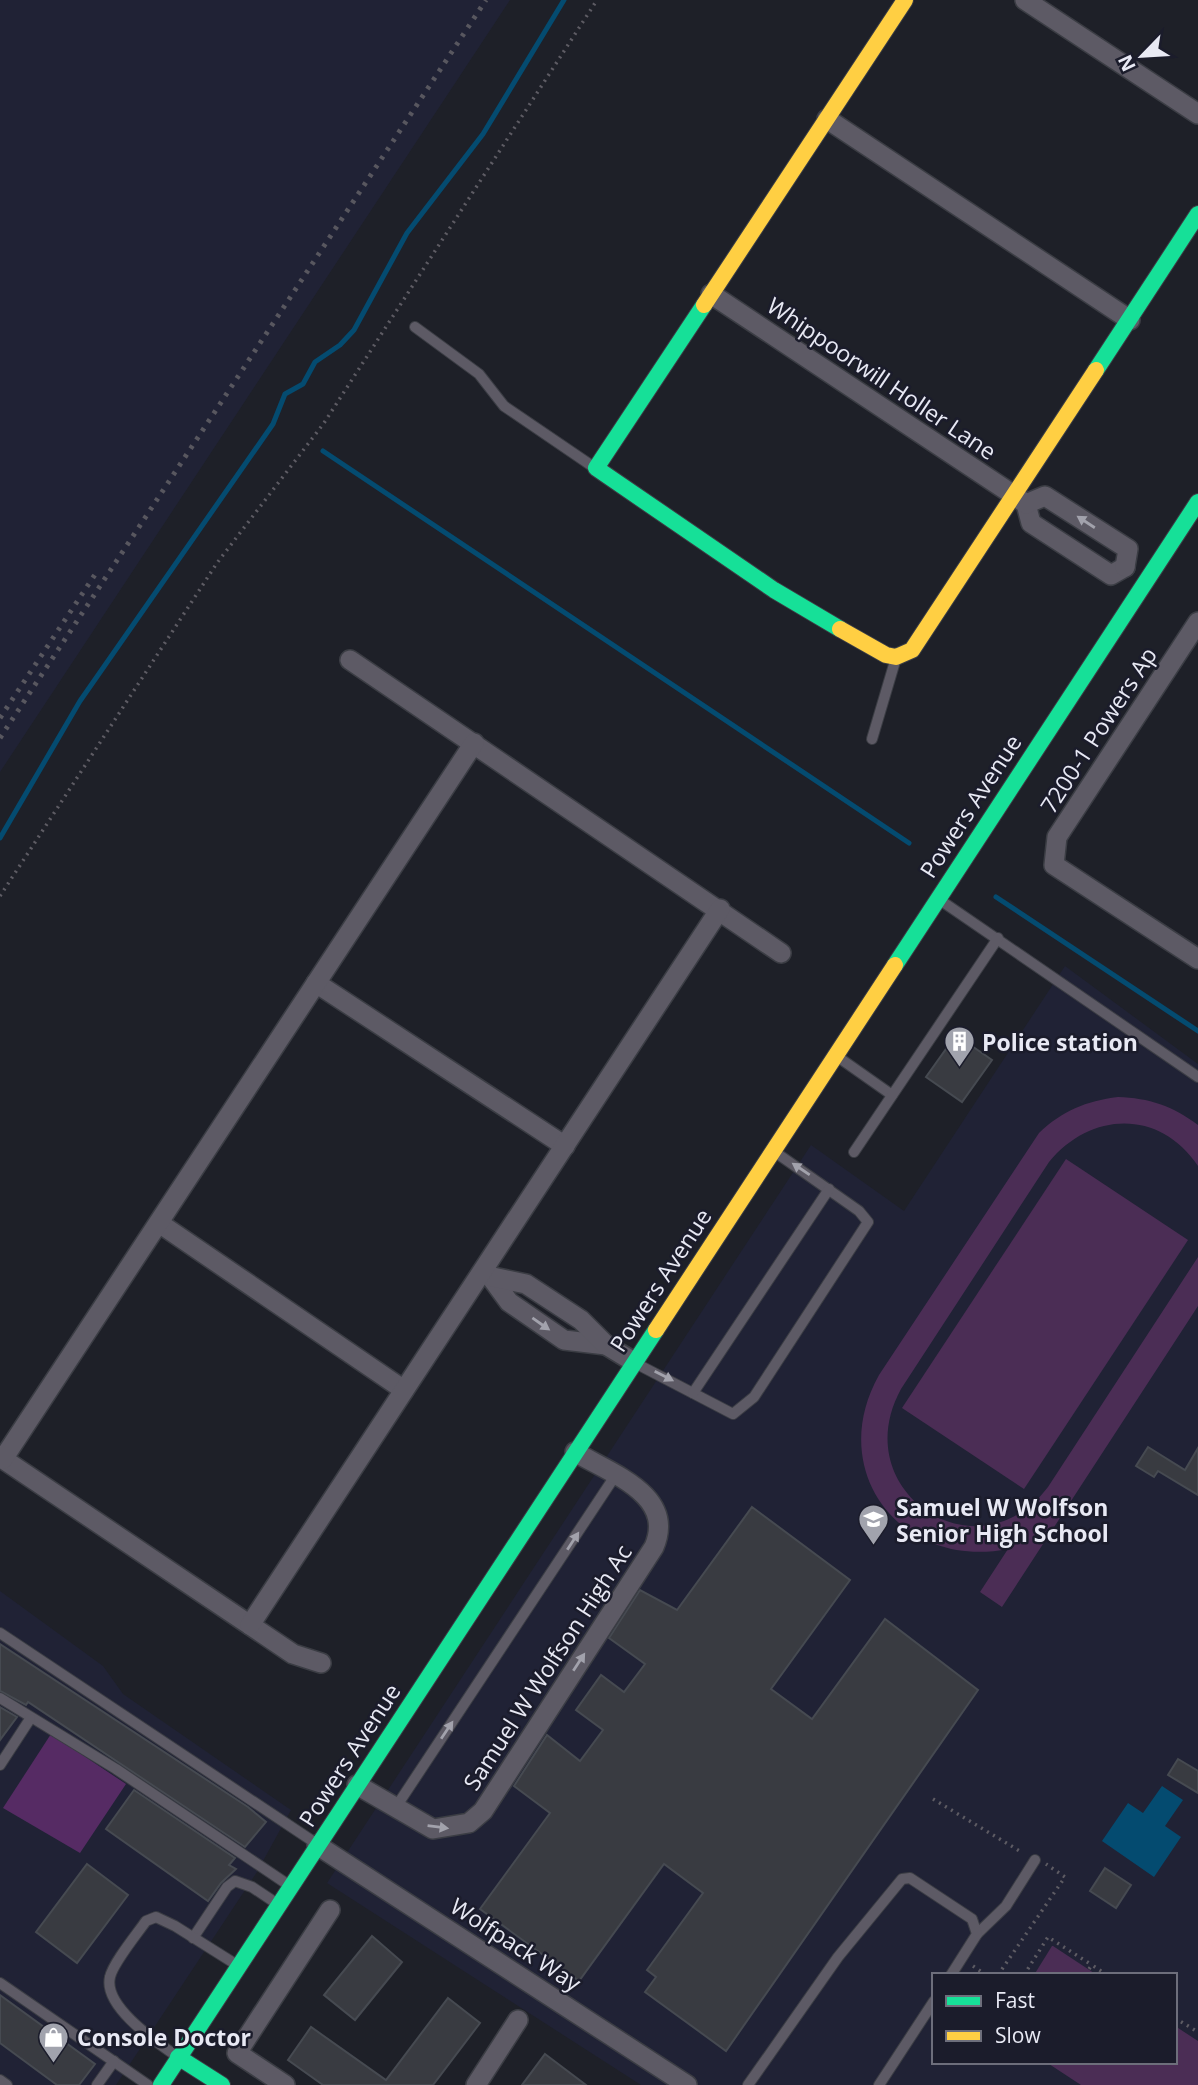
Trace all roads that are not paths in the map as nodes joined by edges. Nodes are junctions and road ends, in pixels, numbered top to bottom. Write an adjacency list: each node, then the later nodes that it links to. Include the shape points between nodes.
1 (905, 0): 4 (street)
2 (1025, 0): 3 (street)
3 (1198, 114)
4 (827, 119): 6 (street); 7 (street)
5 (1198, 214): 7 (street)
6 (711, 294): 9 (street); 10 (street, Whippoorwill Holler Lane)
7 (1130, 320): 10 (street)
8 (415, 327): 9 (lane, via 479,374 504,406)
9 (596, 468): 15 (street, via 774,590 886,656)
10 (1021, 500): 12 (street, Whippoorwill Holler Lane, via 1031,523 1111,575); 12 (street, one-way to 10, via 1128,549 1045,496); 15 (street, via 912,650)
11 (1198, 502): 13 (street, Powers Avenue)
12 (1125, 568): 13 (street, Whippoorwill Holler Lane)
13 (1146, 581): 19 (street, Powers Avenue)
14 (1198, 622): 23 (street, 7200-1 Powers Ap, via 1057,837 1054,865)
15 (896, 657): 17 (lane)
16 (350, 660): 18 (street)
17 (872, 739)
18 (474, 744): 20 (street); 24 (street)
19 (937, 898): 21 (lane); 25 (street, Powers Avenue)
20 (720, 909): 22 (street); 28 (street)
21 (998, 938): 26 (lane); 27 (lane)
22 (782, 953)
23 (1198, 959)
24 (316, 983): 28 (street); 32 (street)
25 (835, 1055): 27 (lane); 29 (street, Powers Avenue)
26 (1198, 1077)
27 (892, 1095): 30 (lane)
28 (565, 1146): 33 (street)
29 (772, 1150): 31 (lane, one-way to 29); 34 (street, Powers Avenue)
30 (854, 1152)
31 (829, 1189): 36 (lane); 36 (lane, via 868,1222 754,1396 733,1414)
32 (159, 1223): 35 (street); 38 (street)
33 (488, 1273): 34 (street, via 526,1284); 35 (street)
34 (634, 1362): 36 (lane, one-way to 36); 37 (street, Powers Avenue)
35 (404, 1390): 40 (street)
36 (693, 1393)
37 (575, 1451): 39 (street, Samuel W Wolfson High Ac); 46 (street, Powers Avenue)
38 (2, 1458): 40 (street)
39 (615, 1476): 47 (lane, one-way to 39); 47 (street, Samuel W Wolfson High Ac, one-way to 39, via 433,1829 469,1823 482,1811 660,1532 654,1504)
40 (250, 1625): 42 (street, via 293,1654)
41 (0, 1633): 48 (lane)
42 (321, 1663)
43 (0, 1698): 44 (lane)
44 (30, 1719): 45 (lane); 50 (lane, via 116,1769)
45 (0, 1765)
46 (357, 1784): 47 (street, Samuel W Wolfson High Ac); 48 (street, Powers Avenue)
47 (396, 1807)
48 (317, 1845): 50 (street, Powers Avenue); 70 (street, Wolfpack Way)
49 (1035, 1860): 53 (lane, via 1006,1906)
50 (290, 1886): 51 (street, Powers Avenue)
51 (278, 1905): 54 (lane, via 235,1881); 55 (street, Powers Avenue)
52 (330, 1910): 68 (street, via 237,2053)
53 (977, 1934): 56 (lane); 71 (lane, via 972,1919 910,1878 902,1879 838,1957)
54 (193, 1938): 55 (lane); 60 (lane, via 149,1918 110,1976 110,1989 124,2012)
55 (238, 1966): 60 (street, Powers Avenue)
56 (952, 1973)
57 (0, 1983): 61 (lane)
58 (932, 2004): 72 (lane)
59 (518, 2020): 69 (street)
60 (178, 2057): 66 (street, Powers Avenue); 67 (street)
61 (114, 2061): 64 (lane); 65 (lane)
62 (0, 2080): 63 (lane)
63 (7, 2085)
64 (97, 2085)
65 (148, 2085)
66 (161, 2085)
67 (222, 2085)
68 (285, 2085)
69 (476, 2085)
70 (687, 2085)
71 (748, 2085)
72 (879, 2085)

